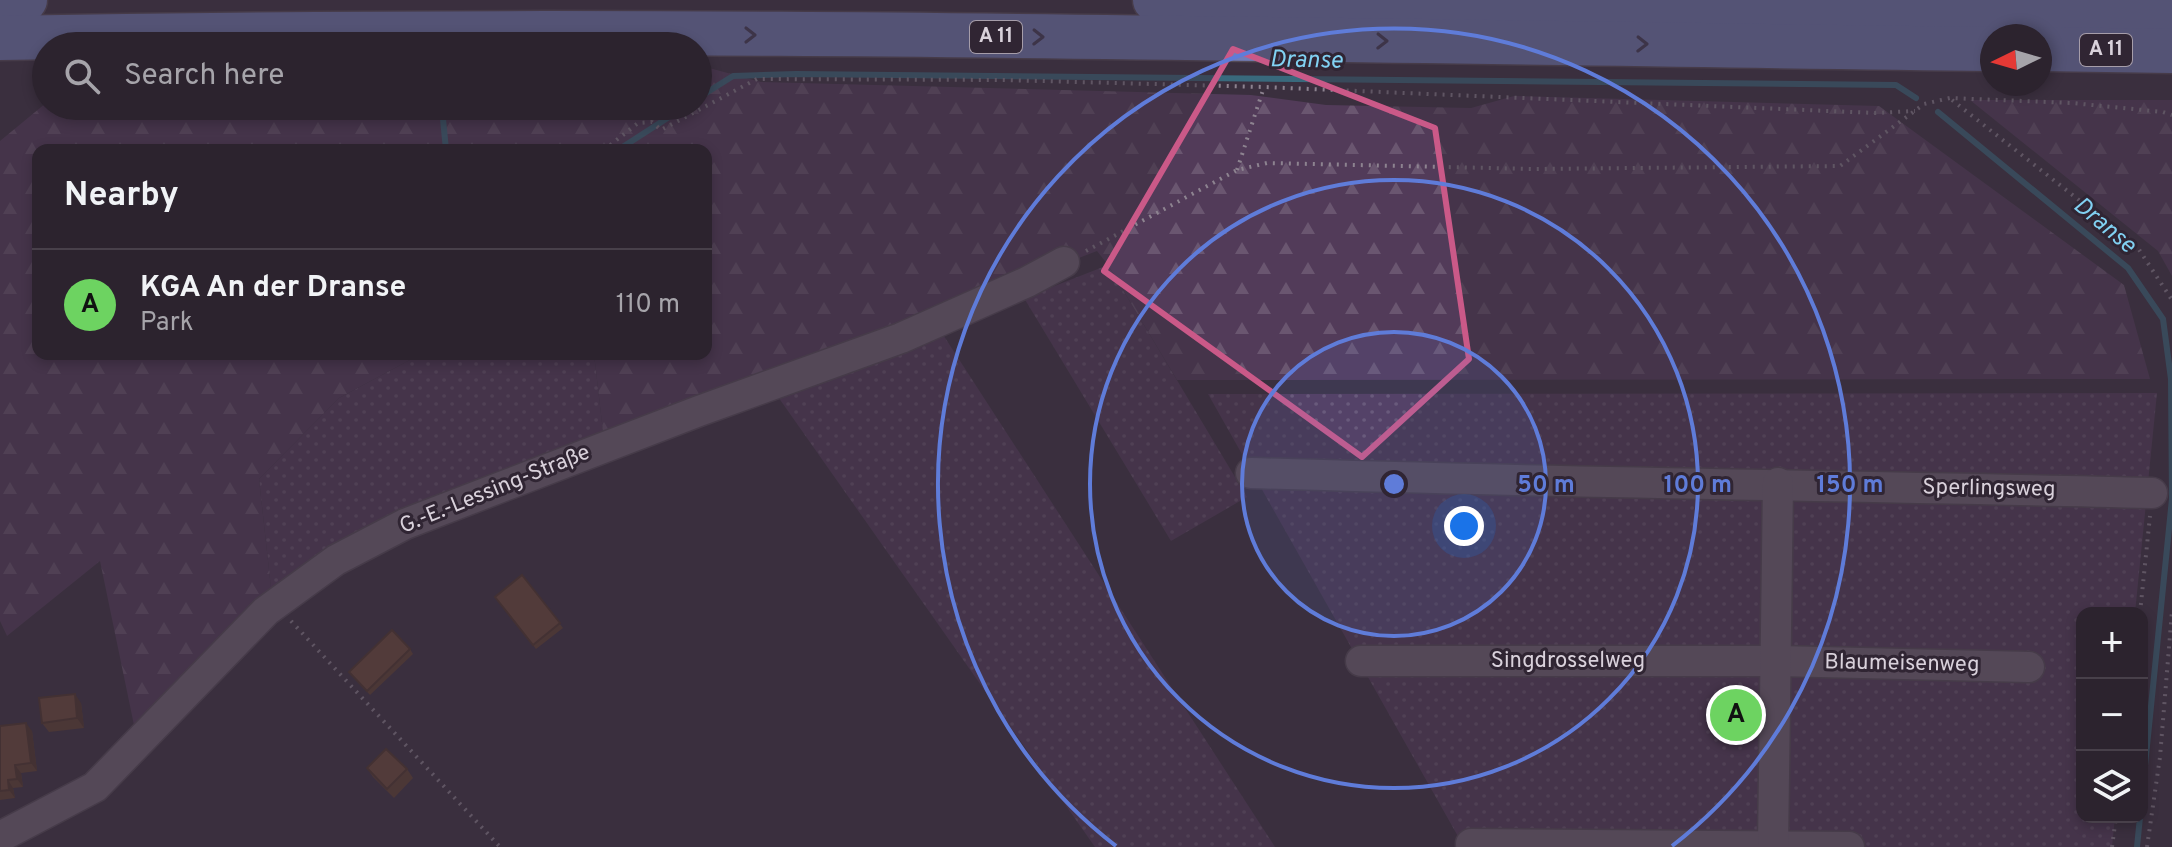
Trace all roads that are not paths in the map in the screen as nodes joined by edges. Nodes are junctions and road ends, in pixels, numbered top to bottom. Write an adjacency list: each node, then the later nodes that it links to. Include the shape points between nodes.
1 (25, 0): 4 (highway)
2 (1155, 0): 8 (highway, A 11)
3 (2108, 0): 6 (highway)
4 (0, 1)
5 (2172, 11): 7 (highway, A 11)
6 (2048, 24)
7 (2052, 27)
8 (1980, 28)
9 (2052, 33): 14 (highway, A 11)
10 (712, 34): 13 (highway, A 11, one-way to 13)
11 (32, 37): 12 (highway, A 11, one-way to 11)
12 (0, 38)
13 (1980, 49)
14 (2172, 51)
15 (1064, 262): 22 (street, G.-E.-Lessing-Straße, via 901,338 405,524 336,560 266,611 95,787)
16 (1251, 473): 17 (street, Sperlingsweg)
17 (1778, 483): 18 (street, Sperlingsweg); 20 (street)
18 (2152, 493)
19 (1361, 661): 20 (street, Singdrosselweg)
20 (1776, 661): 21 (street, Blaumeisenweg); 24 (street)
21 (2029, 667)
22 (0, 837)
23 (1471, 844): 24 (street)
24 (1773, 846): 25 (street)
25 (1849, 847)

